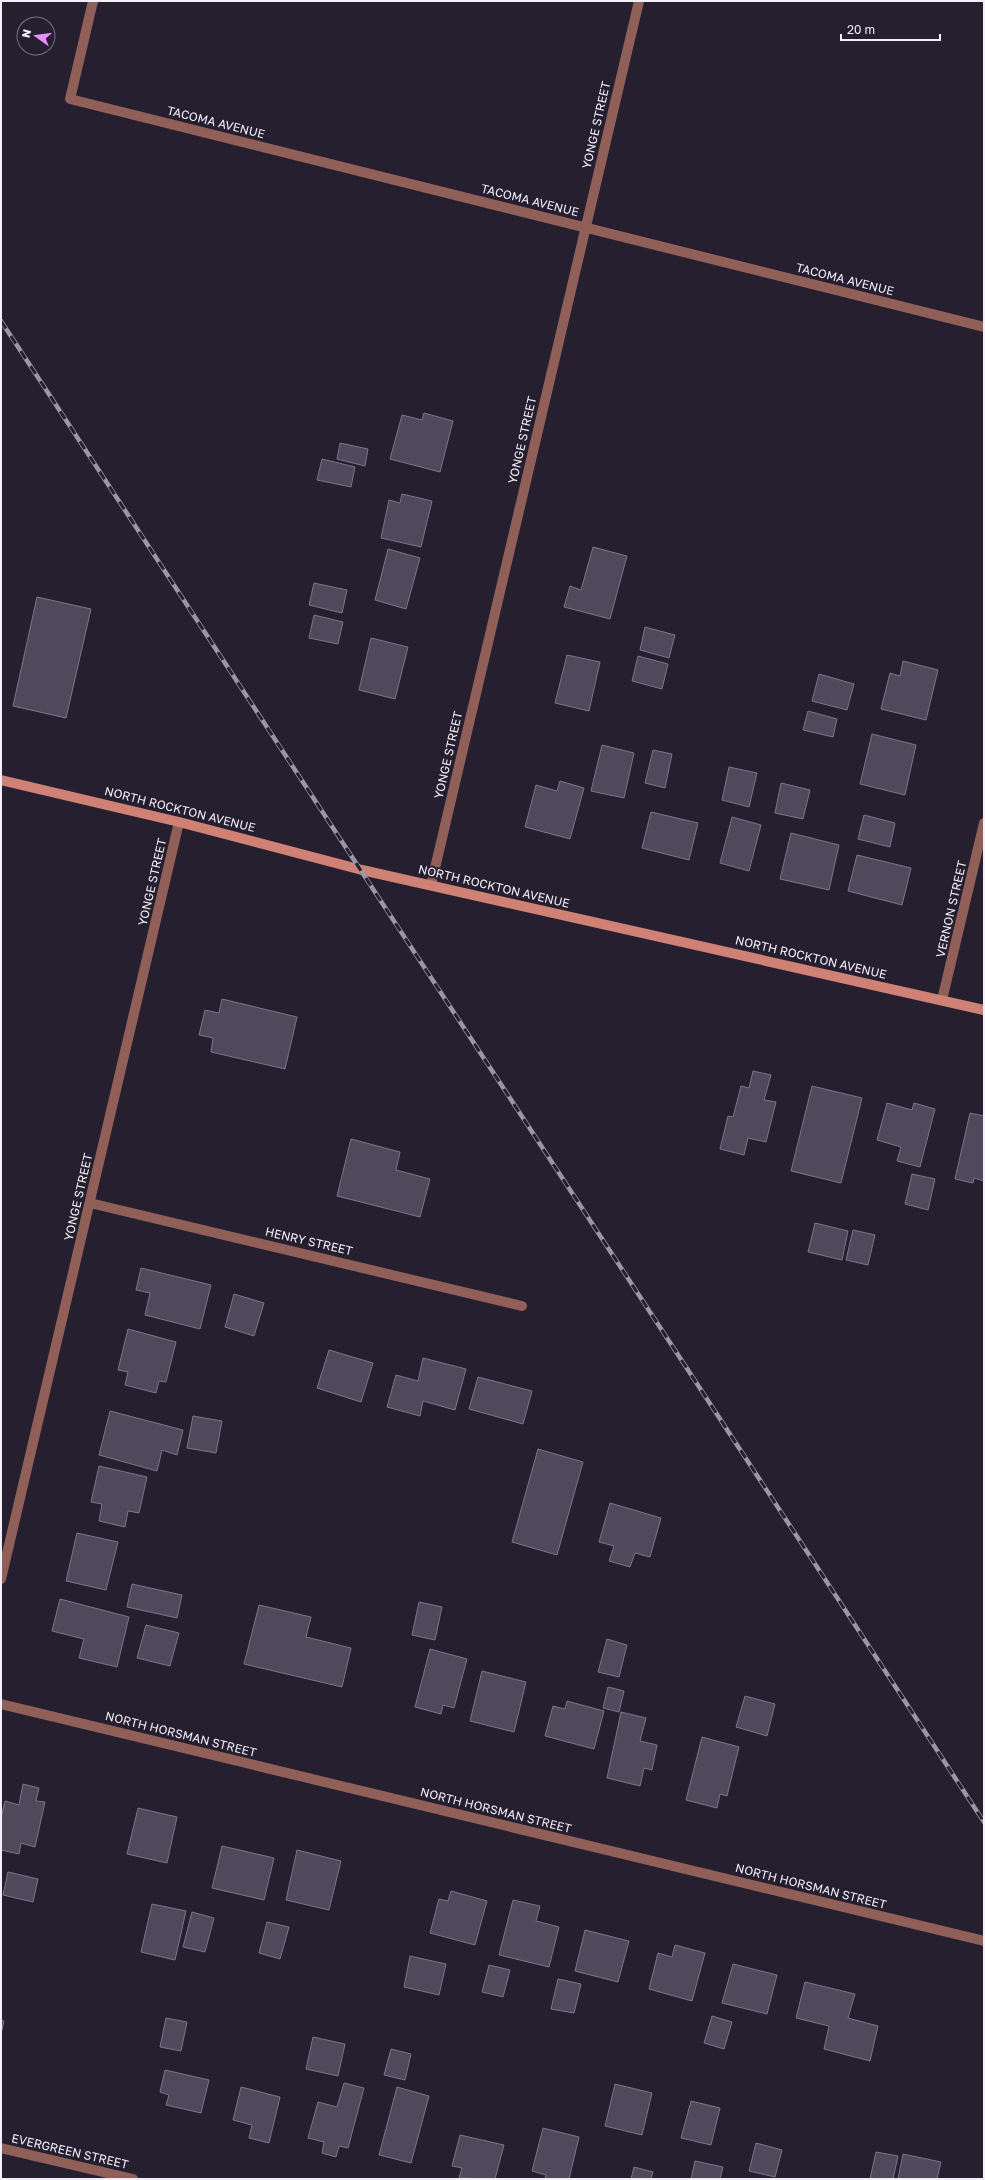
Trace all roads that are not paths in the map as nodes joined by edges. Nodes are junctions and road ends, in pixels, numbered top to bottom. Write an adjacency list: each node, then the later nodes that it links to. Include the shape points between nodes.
1 (93, 1): 3 (street, TACOMA AVENUE, via 70,99)
2 (639, 1): 3 (street, YONGE STREET)
3 (586, 228): 4 (street, TACOMA AVENUE); 8 (street, YONGE STREET)
4 (984, 327)
5 (1, 780): 6 (main road, NORTH ROCKTON AVENUE)
6 (179, 822): 8 (main road, NORTH ROCKTON AVENUE, via 362,870); 11 (street, YONGE STREET)
7 (984, 823): 9 (street, VERNON STREET)
8 (431, 885): 9 (main road, NORTH ROCKTON AVENUE)
9 (942, 1000): 10 (main road, NORTH ROCKTON AVENUE)
10 (984, 1010)
11 (90, 1203): 12 (street, HENRY STREET); 13 (street, YONGE STREET)
12 (522, 1306)
13 (1, 1579)
14 (1, 1704): 15 (street, NORTH HORSMAN STREET)
15 (984, 1941)
16 (1, 2148): 17 (street, EVERGREEN STREET)
17 (133, 2179)

